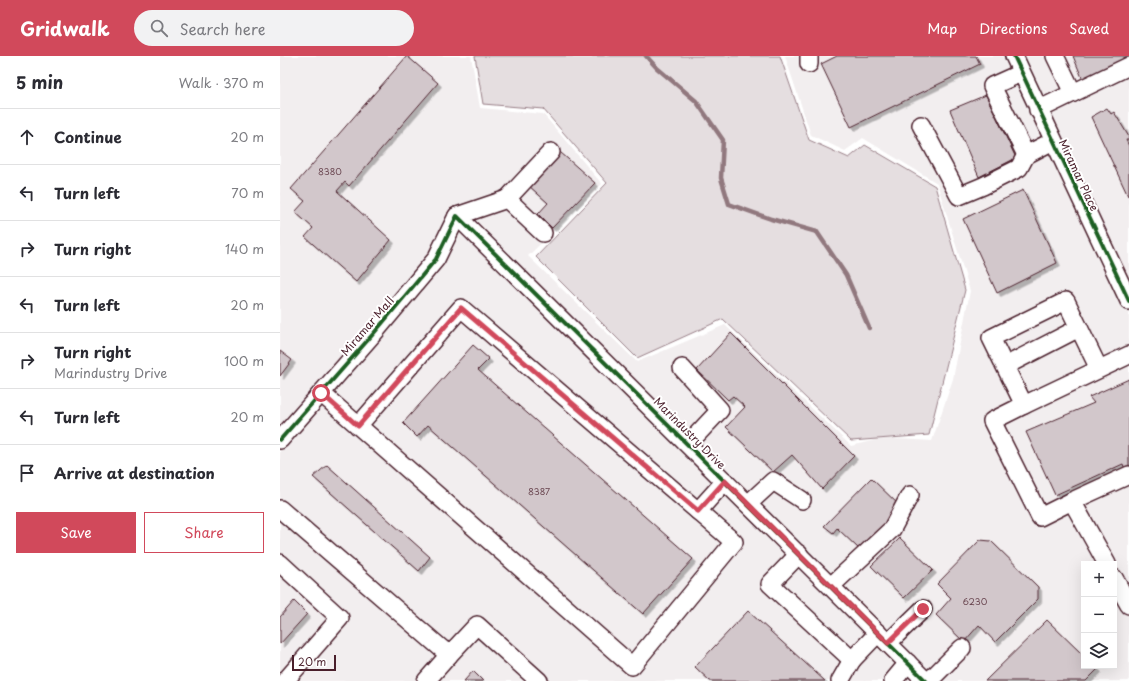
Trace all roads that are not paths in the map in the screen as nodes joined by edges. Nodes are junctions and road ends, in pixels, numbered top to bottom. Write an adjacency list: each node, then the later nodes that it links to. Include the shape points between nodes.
1 (1014, 56): 4 (street, Miramar Place)
2 (1055, 56): 5 (street)
3 (1129, 66): 5 (street)
4 (1021, 73): 6 (street, Miramar Place); 10 (street, via 992,86)
5 (1073, 93): 6 (street)
6 (1038, 110): 8 (street, Miramar Place)
7 (921, 125): 10 (street, via 959,196 1019,168)
8 (1053, 141): 10 (street); 14 (street, Miramar Place)
9 (551, 152): 11 (street)
10 (1026, 155)
11 (507, 199): 12 (street); 13 (street)
12 (457, 216): 20 (street, Miramar Mall, via 436,259); 24 (street, Marindustry Drive)
13 (543, 233)
14 (1129, 301)
15 (1079, 328): 17 (street); 17 (street, via 1066,301 991,338); 19 (street)
16 (1129, 355): 19 (street)
17 (1005, 366): 21 (street)
18 (682, 368): 24 (street, via 720,410)
19 (1099, 369): 21 (street)
20 (321, 393): 22 (street); 23 (street, Miramar Mall)
21 (1024, 405): 29 (street, via 992,421 1040,517)
22 (358, 426): 32 (street, via 461,308); 32 (street, via 632,666 734,542)
23 (280, 440)
24 (688, 444): 26 (street, Marindustry Drive)
25 (1129, 475): 29 (street)
26 (725, 481): 30 (street, Marindustry Drive); 32 (street)
27 (910, 495): 37 (street, via 892,529)
28 (802, 500): 30 (street, via 772,481)
29 (1072, 501): 34 (street)
30 (748, 504): 33 (street, Marindustry Drive)
31 (280, 510): 42 (street)
32 (698, 511)
33 (799, 554): 37 (street, Marindustry Drive); 43 (street, via 770,584)
34 (1104, 561)
35 (280, 563): 45 (street, via 340,618)
36 (1117, 583): 38 (street)
37 (831, 586): 40 (street, Marindustry Drive)
38 (1129, 605)
39 (923, 609): 40 (street)
40 (883, 638): 43 (street); 44 (street, Marindustry Drive)
41 (962, 648): 50 (street)
42 (449, 655): 46 (street); 47 (street, via 477,625)
43 (852, 660): 48 (street)
44 (908, 663): 49 (street); 50 (street, Marindustry Drive)
45 (285, 681)
46 (426, 681)
47 (539, 681)
48 (840, 681)
49 (893, 681)
50 (928, 681)

